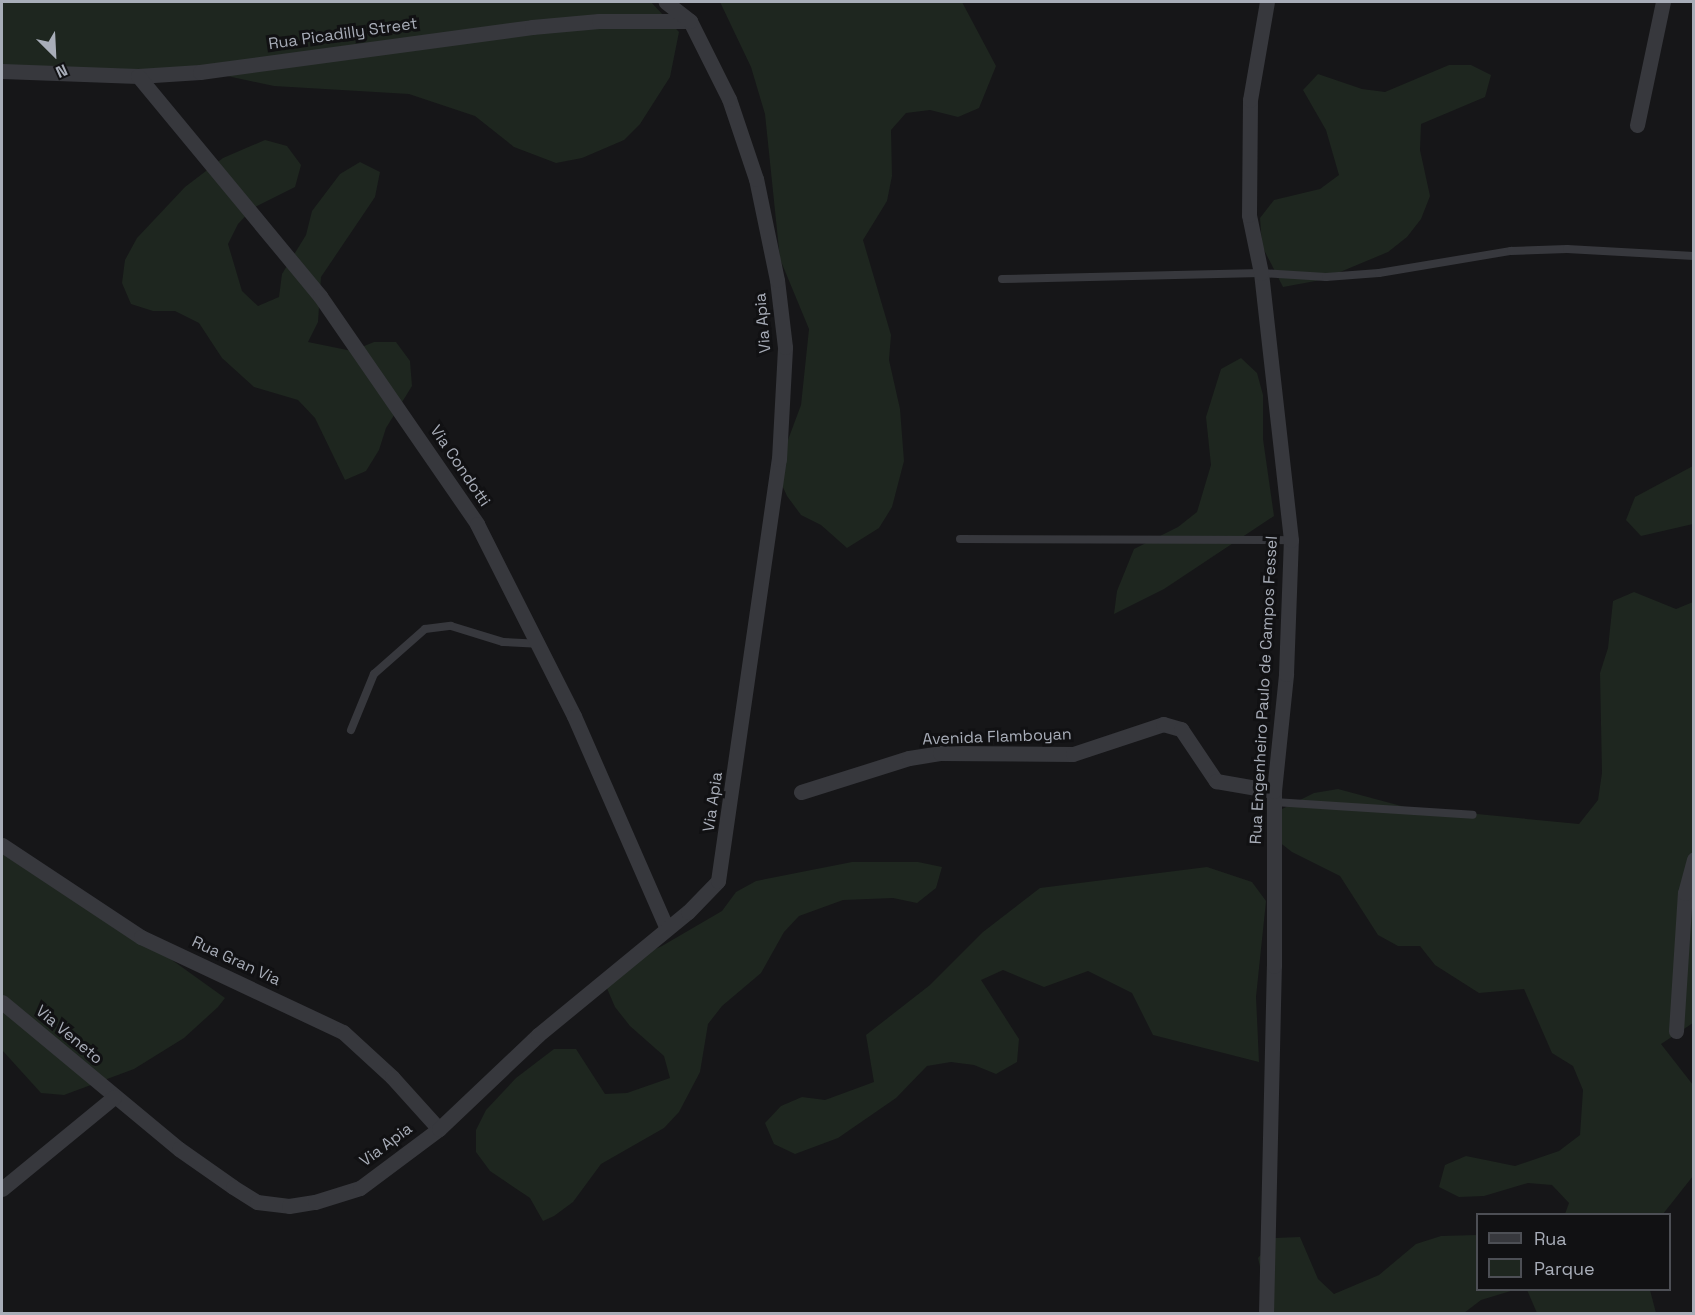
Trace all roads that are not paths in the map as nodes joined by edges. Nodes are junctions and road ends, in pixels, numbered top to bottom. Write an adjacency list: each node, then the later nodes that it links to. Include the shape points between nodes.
1 (666, 2): 4 (street, Via Apia)
2 (1267, 2): 9 (street, Rua Engenheiro Paulo de Campos Fessel, via 1250,100 1247,147 1249,215)
3 (1663, 2): 7 (street)
4 (690, 21): 6 (street, Rua Picadilly Street, via 599,21 532,27 200,72); 20 (street, Via Apia, via 729,99 756,179 777,280 785,347 779,459 722,870 708,894)
5 (2, 71): 6 (street, Rua Picadilly Street)
6 (138, 75): 13 (street, Via Condotti, via 320,296 477,524)
7 (1637, 125)
8 (1694, 256): 9 (lane, via 1567,249 1511,251 1379,273 1326,277)
9 (1261, 273): 10 (lane); 12 (street, Rua Engenheiro Paulo de Campos Fessel)
10 (1002, 279)
11 (960, 539): 12 (lane)
12 (1291, 540): 16 (street, Rua Engenheiro Paulo de Campos Fessel, via 1286,674)
13 (539, 644): 14 (lane, via 503,642 451,626 425,629 374,674); 20 (street, Via Condotti)
14 (351, 730)
15 (801, 792): 16 (street, Avenida Flamboyan, via 909,758 940,753 1073,754 1164,724 1181,729 1216,780)
16 (1274, 797): 17 (lane); 26 (street, Rua Engenheiro Paulo de Campos Fessel)
17 (1473, 815)
18 (2, 845): 24 (street, Rua Gran Via, via 141,937 343,1032 392,1077)
19 (1694, 859): 22 (street, via 1685,893)
20 (667, 929): 24 (street, Via Apia, via 538,1035)
21 (2, 1002): 23 (street, Via Veneto)
22 (1676, 1030)
23 (114, 1097): 24 (street, Via Apia, via 257,1202 289,1206 360,1188); 25 (street)
24 (439, 1129)
25 (2, 1189)
26 (1266, 1314)

